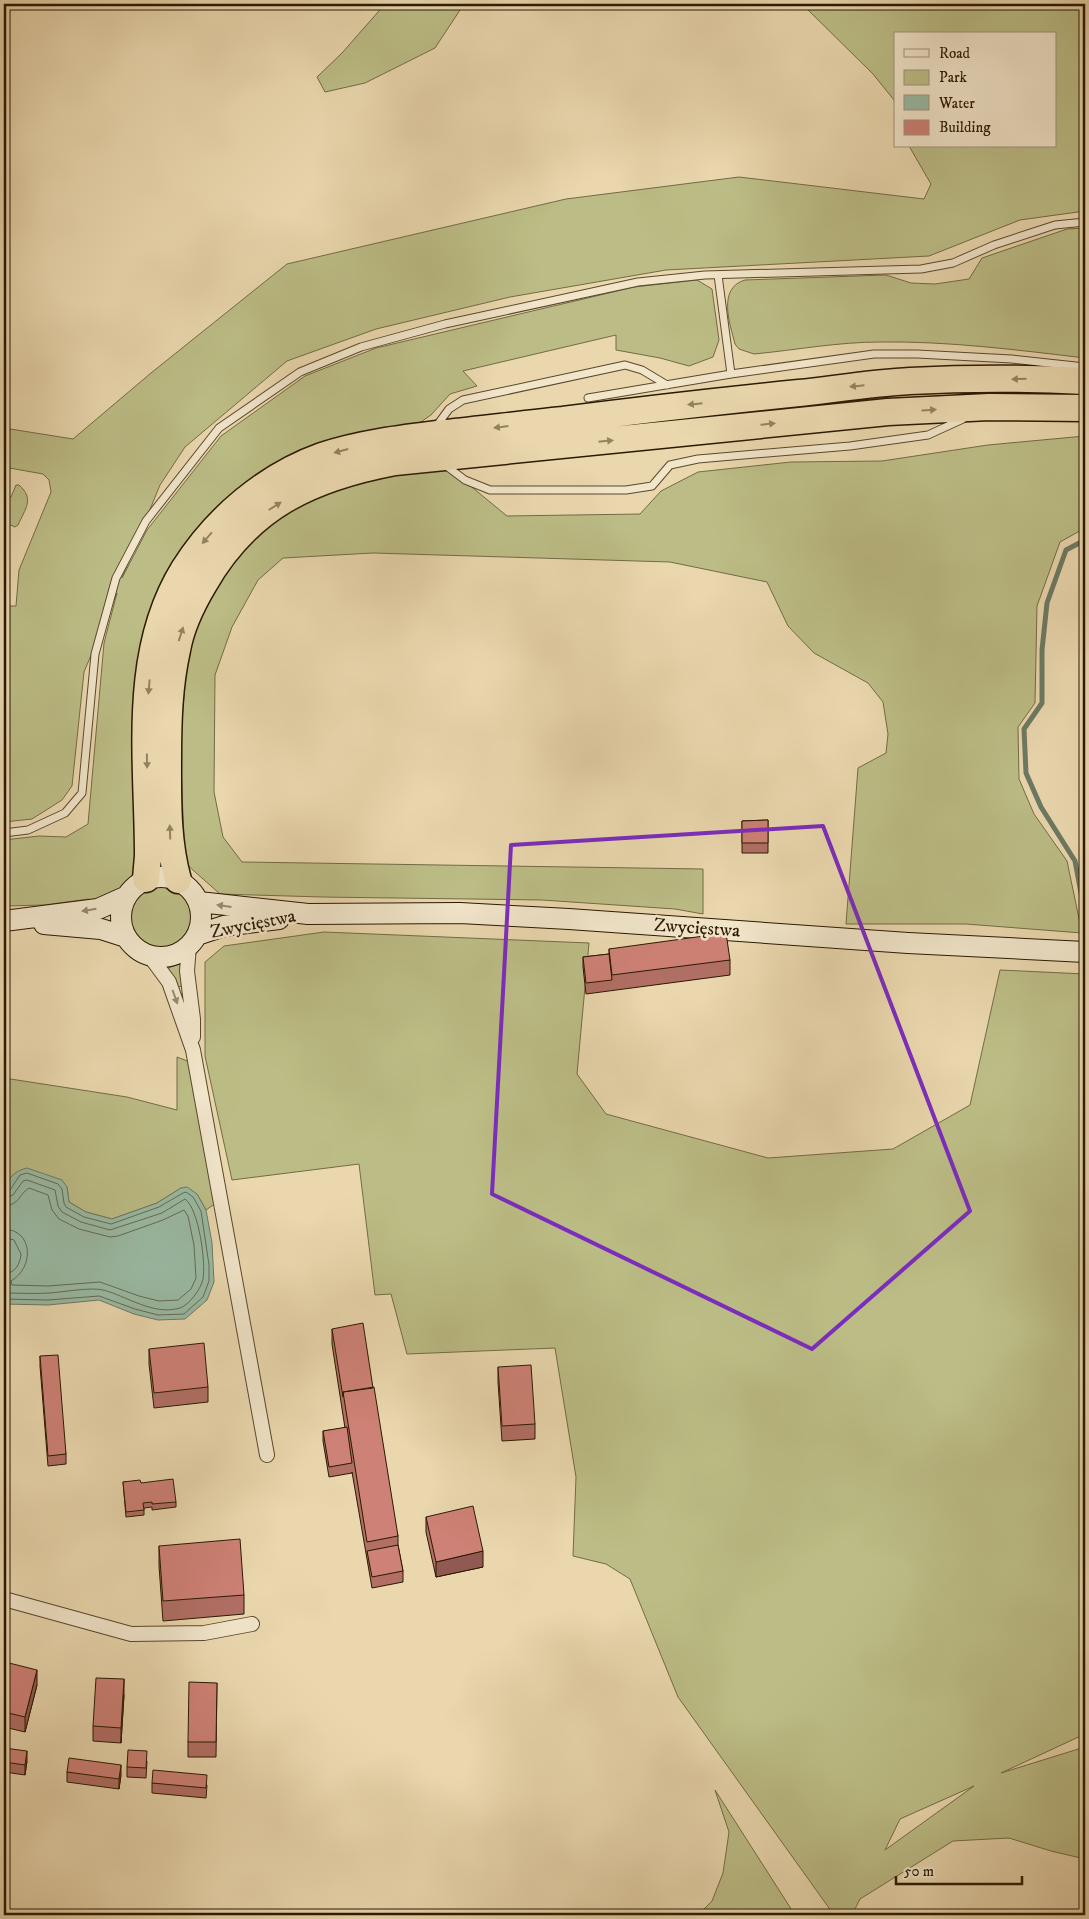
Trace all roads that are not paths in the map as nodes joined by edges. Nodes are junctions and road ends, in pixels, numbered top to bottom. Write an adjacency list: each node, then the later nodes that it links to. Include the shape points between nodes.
1 (1085, 222): 2 (lane, via 1055,225 994,245 953,263 921,269)
2 (718, 275): 4 (lane); 12 (lane, via 638,282 445,324 361,347 300,372 219,428 146,521 116,578 95,654 82,793 65,813 28,830)
3 (1085, 367): 4 (lane, via 1012,359 874,354)
4 (731, 374): 6 (lane)
5 (1085, 381): 13 (highway, one-way to 13, via 909,381 681,405 396,440 323,456 286,472 235,508 205,541 184,569 158,628 146,712)
6 (667, 385): 7 (lane); 10 (lane, via 642,370 625,365 463,400 449,409)
7 (588, 398)
8 (1085, 408): 14 (highway, one-way to 8, via 170,836 168,717 179,641 186,619 217,561 266,511 298,491 362,468 395,462 888,412 989,407)
9 (963, 419): 11 (lane, via 928,435 850,446 698,459 670,465 652,486 626,490 490,490 465,480)
10 (438, 424)
11 (445, 465)
12 (4, 833)
13 (146, 879): 14 (main road, via 164,876); 15 (main road, via 134,886)
14 (178, 880): 16 (main road, via 192,891)
15 (126, 897): 18 (main road, one-way to 18, via 98,909); 19 (main road, via 121,908)
16 (199, 902): 17 (main road, Zwycięstwa, one-way to 16); 20 (main road, via 202,919)
17 (308, 914): 20 (main road, Zwycięstwa, via 224,926); 21 (main road, Zwycięstwa, via 460,913)
18 (9, 921): 19 (main road, via 101,929)
19 (126, 937): 22 (main road)
20 (193, 941): 22 (main road, via 179,953 168,957); 23 (street, via 187,970)
21 (1085, 952)
22 (149, 955): 23 (street, one-way to 23, via 169,982)
23 (193, 1050): 24 (street)
24 (267, 1455)
25 (4, 1599): 26 (street, via 131,1634 204,1633)
26 (252, 1624)

